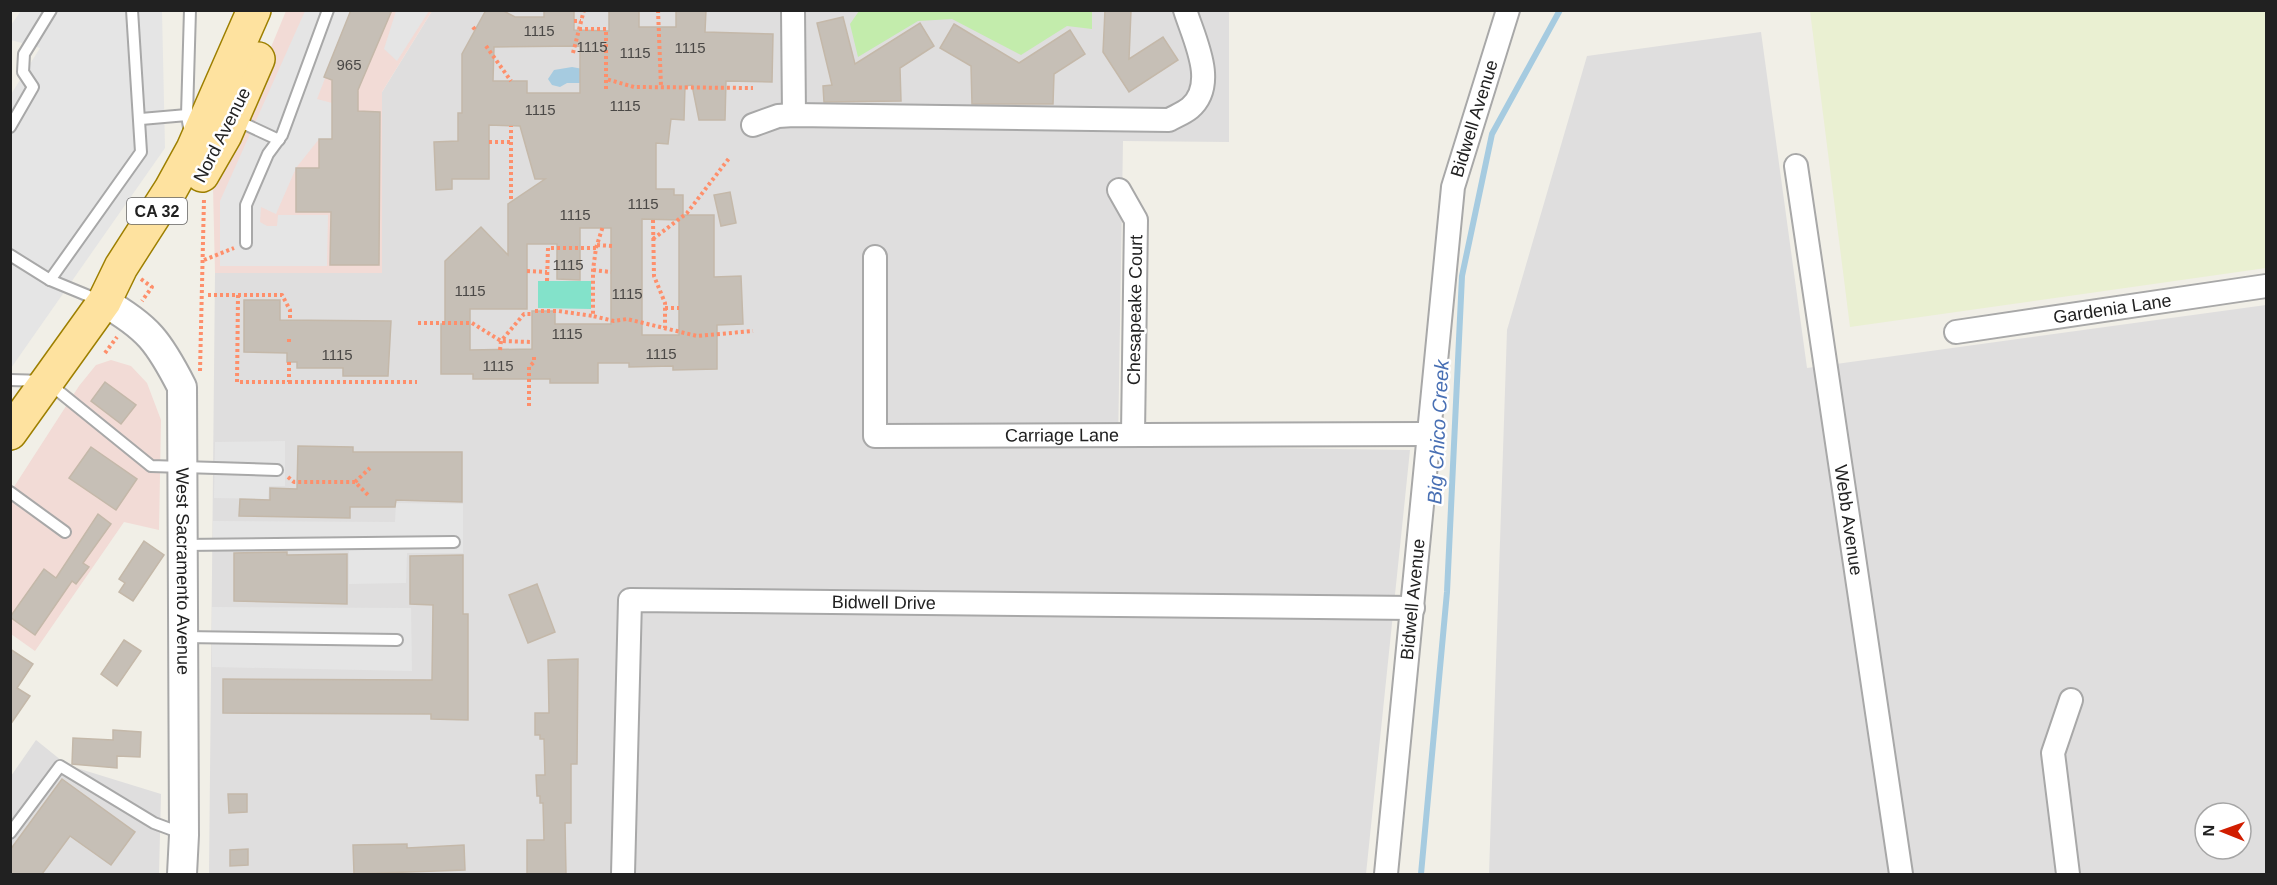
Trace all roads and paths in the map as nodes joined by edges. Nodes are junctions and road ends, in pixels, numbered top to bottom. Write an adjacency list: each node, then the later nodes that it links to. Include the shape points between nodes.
1 (51, 10): 28 (lane, via 24,54 23,72 33,87)
2 (132, 10): 25 (lane)
3 (190, 10): 22 (lane)
4 (254, 10): 32 (main road, Nord Avenue / CA 32)
5 (277, 10): 24 (main road, Nord Avenue / CA 32)
6 (328, 10): 29 (lane)
7 (584, 10): 13 (path)
8 (658, 10): 19 (path)
9 (793, 10): 23 (street)
10 (1185, 10): 23 (street, via 1204,71 1201,94 1190,108 1169,120)
11 (1508, 10): 78 (street, Bidwell Avenue, via 1453,187)
12 (574, 21): 13 (path)
13 (581, 21): 14 (path)
14 (579, 29): 16 (path); 17 (path, via 606,29)
15 (486, 46): 18 (path)
16 (573, 53)
17 (606, 79): 19 (path, via 634,87); 21 (path)
18 (511, 81)
19 (661, 86): 20 (path)
20 (753, 88)
21 (606, 89)
22 (187, 115): 25 (lane); 32 (lane)
23 (794, 115): 26 (street)
24 (232, 118): 29 (lane); 56 (main road, Nord Avenue / CA 32, via 184,208 138,278)
25 (141, 119): 51 (lane, via 141,152)
26 (753, 125)
27 (512, 126): 31 (path)
28 (10, 127)
29 (279, 140): 41 (lane, via 268,154 246,206)
30 (489, 142): 31 (path)
31 (512, 142): 37 (path)
32 (194, 149): 56 (main road, Nord Avenue / CA 32, via 121,267)
33 (730, 157): 40 (path, via 687,213)
34 (1796, 166): 98 (street, Webb Avenue)
35 (1119, 190): 77 (street, Chesapeake Court, via 1136,220)
36 (204, 196): 46 (path)
37 (511, 199)
38 (653, 220): 40 (path)
39 (603, 226): 43 (path)
40 (654, 239): 57 (path, via 654,276)
41 (246, 243): 46 (path)
42 (612, 246): 43 (path)
43 (597, 247): 47 (path); 49 (path, via 548,248)
44 (10, 255): 51 (lane)
45 (875, 257): 77 (street, Carriage Lane, via 875,436)
46 (204, 260): 70 (path)
47 (592, 270): 50 (path); 59 (path)
48 (527, 272): 49 (path)
49 (548, 272): 52 (path)
50 (611, 272)
51 (50, 280): 56 (lane)
52 (547, 281)
53 (2266, 286): 64 (street, Gardenia Lane)
54 (208, 295): 55 (path)
55 (238, 295): 60 (path, via 282,295 290,310); 73 (path, via 237,382)
56 (104, 302): 72 (main road, Nord Avenue / CA 32); 79 (street, West Sacramento Avenue, via 135,320 164,351 182,387)
57 (665, 308): 58 (path); 62 (path)
58 (679, 308)
59 (593, 316): 62 (path); 65 (path, via 558,311 524,314)
60 (290, 320)
61 (418, 323): 65 (path, via 472,323)
62 (665, 328): 63 (path, via 705,336)
63 (753, 331)
64 (1956, 332)
65 (501, 341): 66 (path); 67 (path)
66 (532, 342)
67 (500, 350)
68 (534, 357): 75 (path, via 529,367)
69 (289, 362): 73 (path)
70 (199, 376)
71 (10, 380): 72 (lane)
72 (46, 381): 76 (main road, Nord Avenue / CA 32); 79 (lane, via 151,466)
73 (289, 382): 74 (path)
74 (417, 382)
75 (529, 406)
76 (10, 433)
77 (1133, 434): 78 (street, Carriage Lane)
78 (1427, 434): 89 (street, Bidwell Avenue)
79 (182, 468): 81 (lane); 88 (street, West Sacramento Avenue)
80 (370, 468): 83 (path)
81 (277, 470)
82 (289, 478): 83 (path, via 294,482)
83 (355, 482): 85 (path)
84 (10, 492): 86 (lane)
85 (370, 497)
86 (65, 532)
87 (454, 542): 88 (lane)
88 (183, 545): 90 (street, West Sacramento Avenue)
89 (1413, 608): 96 (street, Bidwell Drive, via 630,600); 97 (street, Bidwell Avenue)
90 (183, 636): 91 (lane); 94 (street, West Sacramento Avenue)
91 (397, 639)
92 (2071, 700): 99 (street, via 2053,753)
93 (10, 833): 94 (lane, via 60,766 154,823)
94 (184, 835): 95 (street, West Sacramento Avenue)
95 (182, 874)
96 (623, 874)
97 (1386, 874)
98 (1901, 874)
99 (2068, 874)

